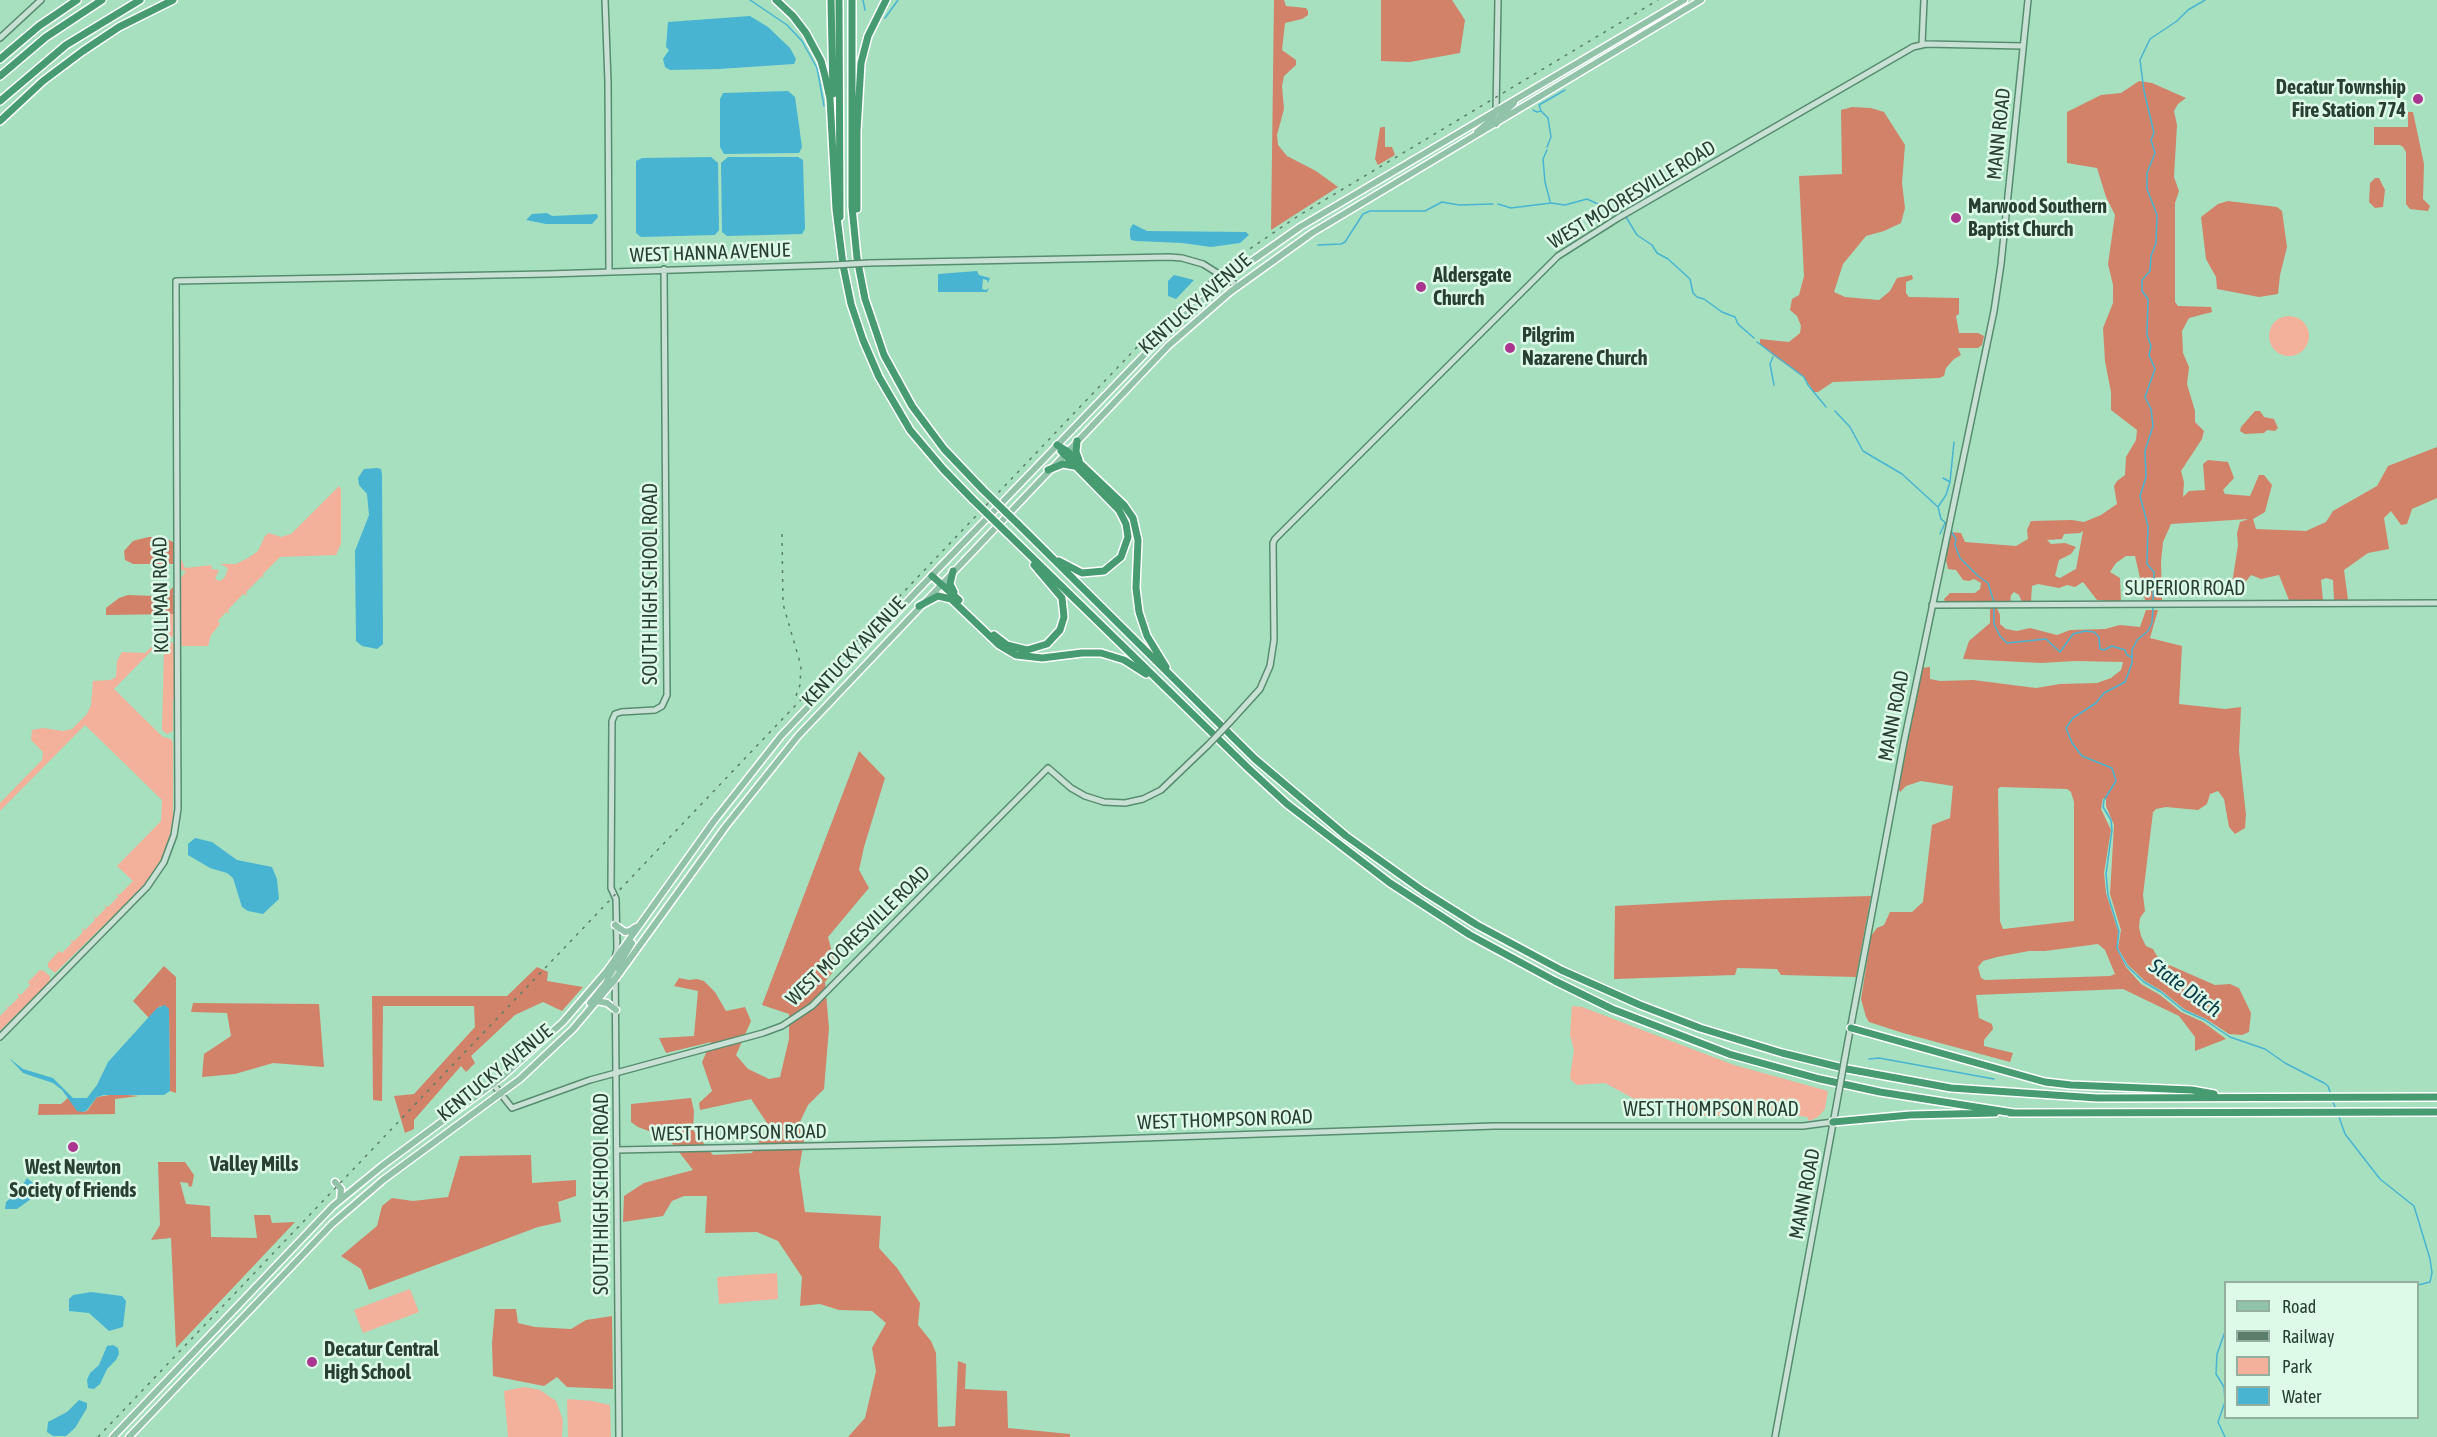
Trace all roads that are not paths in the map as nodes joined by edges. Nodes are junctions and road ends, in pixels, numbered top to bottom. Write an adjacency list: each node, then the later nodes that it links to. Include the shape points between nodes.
1 (41, 0): 17 (street)
2 (77, 0): 20 (highway)
3 (102, 0): 21 (highway, via 46,37)
4 (140, 0): 23 (highway, via 66,45)
5 (173, 0): 25 (highway, via 82,51)
6 (605, 0): 32 (street)
7 (776, 0): 28 (highway, via 800,25 821,61 829,93)
8 (831, 0): 28 (highway)
9 (839, 0): 29 (highway)
10 (852, 0): 30 (highway)
11 (886, 0): 30 (highway, via 868,36 859,75)
12 (1498, 0): 24 (street)
13 (1684, 0): 22 (main road, KENTUCKY AVENUE)
14 (1701, 0): 26 (main road, KENTUCKY AVENUE)
15 (1924, 0): 18 (street)
16 (2028, 0): 19 (street, MANN ROAD)
17 (0, 38)
18 (1922, 45): 19 (street, WEST MOORESVILLE ROAD); 63 (street, WEST MOORESVILLE ROAD, bridge, via 1874,69 1558,256 1273,543 1273,647 1269,670 1261,686 1230,722 1161,790 1125,803 1104,802 1071,788 1048,768 801,1015 763,1034)
19 (2023, 46): 49 (street, MANN ROAD, via 1997,293)
20 (0, 59)
21 (0, 76)
22 (1518, 98): 24 (main road, KENTUCKY AVENUE); 26 (main road)
23 (0, 101)
24 (1496, 110): 26 (street); 27 (main road); 33 (main road, KENTUCKY AVENUE, via 1300,227)
25 (0, 121)
26 (1496, 124): 27 (main road, KENTUCKY AVENUE)
27 (1473, 138): 35 (main road, KENTUCKY AVENUE, via 1312,233)
28 (833, 153): 29 (highway)
29 (839, 228): 41 (highway, bridge, via 851,304 879,377 920,443)
30 (855, 248): 42 (highway, bridge, via 873,328 901,389 933,437)
31 (664, 269): 32 (street, WEST HANNA AVENUE); 33 (street, WEST HANNA AVENUE, bridge, via 1169,257 1203,264); 55 (street, SOUTH HIGH SCHOOL ROAD, via 667,694 662,706 655,710 621,712 612,720 611,888 617,903)
32 (609, 272): 34 (street, WEST HANNA AVENUE)
33 (1227, 279): 35 (street, WEST HANNA AVENUE); 37 (main road, KENTUCKY AVENUE, via 1149,348)
34 (176, 281): 61 (street, KOLLMAN ROAD, via 174,837 152,882)
35 (1238, 286): 36 (main road, KENTUCKY AVENUE, via 1166,348)
36 (1077, 441): 38 (main road, KENTUCKY AVENUE); 39 (highway)
37 (1057, 445): 38 (highway); 44 (main road, KENTUCKY AVENUE)
38 (1065, 453): 39 (highway); 40 (main road, KENTUCKY AVENUE)
39 (1078, 466): 40 (highway, via 1063,464); 42 (highway, via 1123,515 1128,530 1127,546 1115,565 1095,574 1073,571); 51 (highway, via 1126,507 1133,518 1138,540 1136,588 1140,619)
40 (1048, 470): 43 (main road, KENTUCKY AVENUE)
41 (1010, 535): 47 (highway, via 1062,598 1064,617 1057,635 1041,647 1014,648 999,639); 52 (highway)
42 (1045, 551): 51 (highway)
43 (953, 571): 45 (main road, KENTUCKY AVENUE); 47 (highway, via 951,585)
44 (932, 576): 45 (highway); 53 (main road, KENTUCKY AVENUE, via 773,746)
45 (940, 584): 46 (highway); 47 (highway); 50 (main road, KENTUCKY AVENUE)
46 (951, 599): 50 (highway, via 938,596); 52 (highway, via 1012,653 1037,658 1101,653 1124,660)
47 (961, 602)
48 (2437, 603): 49 (street, SUPERIOR ROAD)
49 (1932, 605): 60 (street, MANN ROAD)
50 (919, 606): 57 (main road, KENTUCKY AVENUE, via 762,779)
51 (1176, 681): 66 (highway, via 1275,777 1397,874 1523,950 1660,1013 1782,1053 1928,1085 2070,1097)
52 (1161, 683): 69 (highway, via 1267,786 1355,858 1443,918 1555,981 1647,1024 1752,1061 1880,1092)
53 (649, 912): 54 (main road, KENTUCKY AVENUE); 57 (main road, via 622,957)
54 (641, 923): 55 (main road, via 628,932); 56 (main road, KENTUCKY AVENUE)
55 (615, 926): 56 (street, SOUTH HIGH SCHOOL ROAD)
56 (615, 958): 57 (street, SOUTH HIGH SCHOOL ROAD); 62 (main road, via 606,983); 64 (main road, KENTUCKY AVENUE, via 563,1022)
57 (616, 975): 58 (main road, KENTUCKY AVENUE); 59 (street, SOUTH HIGH SCHOOL ROAD)
58 (597, 1001): 59 (main road); 62 (main road, KENTUCKY AVENUE)
59 (616, 1010): 63 (street, SOUTH HIGH SCHOOL ROAD)
60 (1851, 1028): 66 (highway, via 2052,1083 2192,1090); 70 (street, MANN ROAD, bridge)
61 (0, 1037)
62 (565, 1037): 65 (main road, KENTUCKY AVENUE)
63 (616, 1072): 65 (street, via 512,1108); 71 (street, SOUTH HIGH SCHOOL ROAD)
64 (494, 1084): 65 (street); 73 (main road, KENTUCKY AVENUE)
65 (501, 1094): 75 (main road, KENTUCKY AVENUE, via 383,1180 332,1224)
66 (2228, 1097): 67 (highway)
67 (2437, 1097)
68 (2437, 1112): 69 (highway)
69 (2014, 1113): 70 (highway, via 1910,1115)
70 (1833, 1122): 71 (street, WEST THOMPSON ROAD, via 1803,1126 1494,1126); 77 (street, MANN ROAD)
71 (617, 1150): 76 (street, SOUTH HIGH SCHOOL ROAD)
72 (335, 1182): 73 (main road, via 341,1189)
73 (340, 1200): 74 (main road, KENTUCKY AVENUE)
74 (112, 1437)
75 (129, 1437)
76 (619, 1437)
77 (1774, 1437)

